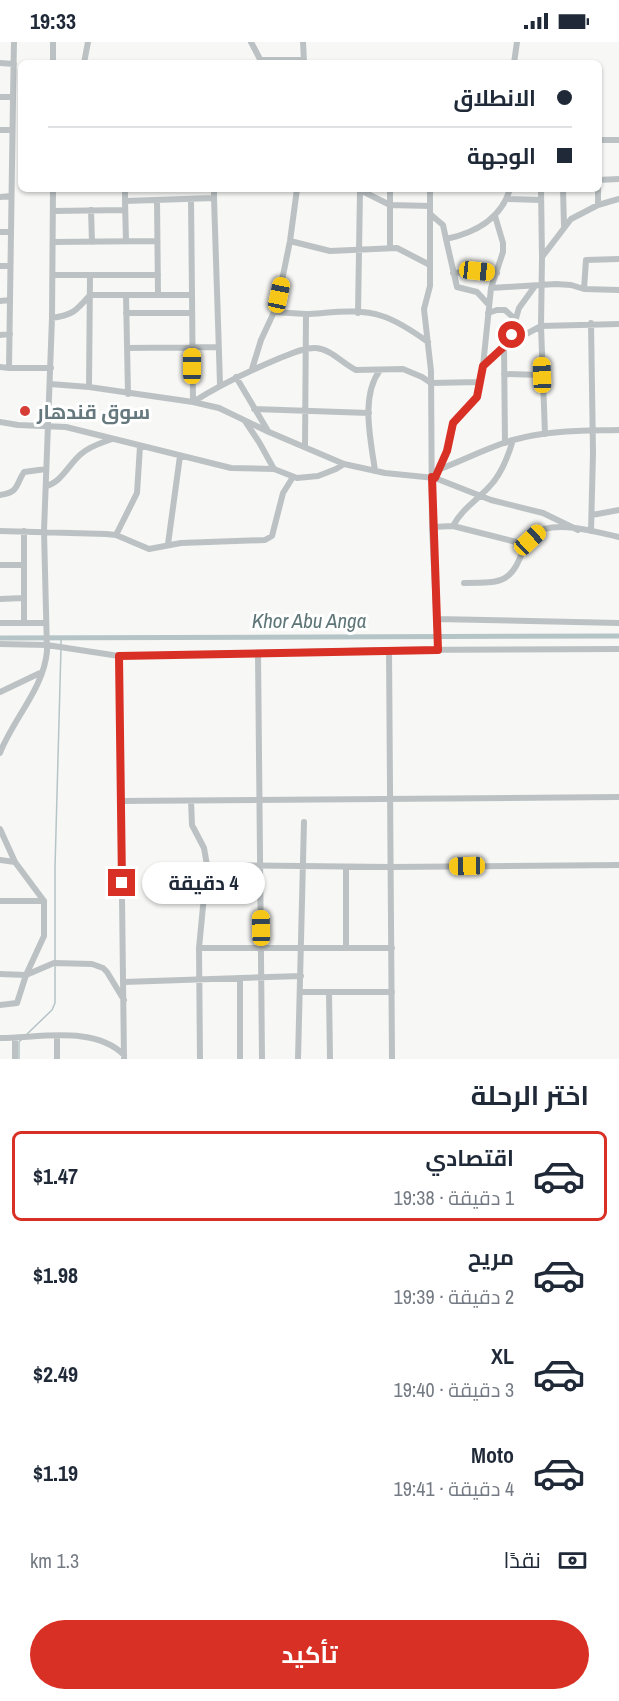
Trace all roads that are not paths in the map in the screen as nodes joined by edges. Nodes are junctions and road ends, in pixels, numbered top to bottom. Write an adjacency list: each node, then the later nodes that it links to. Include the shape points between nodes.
1 (14, 42): 13 (street)
2 (53, 42): 7 (street)
3 (88, 42): 8 (street)
4 (251, 42): 9 (street)
5 (303, 42): 10 (street)
6 (517, 42): 11 (street)
7 (53, 60)
8 (85, 60)
9 (261, 60)
10 (304, 60)
11 (514, 60)
12 (0, 63): 13 (street)
13 (14, 64): 15 (street)
14 (0, 98): 15 (street)
15 (13, 98): 17 (street)
16 (0, 130): 17 (street)
17 (12, 130): 34 (street)
18 (602, 140): 19 (street)
19 (619, 140)
20 (619, 179): 21 (street)
21 (602, 180)
22 (53, 192): 48 (street)
23 (125, 192): 42 (street)
24 (214, 192): 36 (street)
25 (297, 192): 57 (street)
26 (359, 192): 61 (street)
27 (363, 192): 43 (street)
28 (390, 192): 43 (street)
29 (430, 192): 45 (street)
30 (509, 192): 38 (street)
31 (541, 192): 40 (street)
32 (563, 192): 51 (street)
33 (598, 192): 44 (street)
34 (11, 196): 35 (street); 53 (street)
35 (0, 197)
36 (214, 198): 37 (street); 99 (street)
37 (191, 199): 39 (street); 78 (street)
38 (507, 199): 40 (street); 50 (street)
39 (157, 200): 42 (street); 56 (street)
40 (541, 200): 62 (street)
41 (619, 200): 44 (street)
42 (125, 201): 47 (street)
43 (390, 205): 45 (street); 60 (street)
44 (597, 205): 51 (street)
45 (430, 206): 49 (street)
46 (91, 210): 47 (street); 48 (street); 59 (street)
47 (125, 210): 55 (street)
48 (53, 211): 58 (street)
49 (430, 214): 54 (street, via 443,225); 64 (street)
50 (495, 216): 54 (street, via 471,232); 68 (street, via 503,243)
51 (564, 226): 62 (street)
52 (0, 232): 53 (street)
53 (11, 232): 66 (street)
54 (446, 239): 67 (street)
55 (126, 241): 56 (street); 59 (street)
56 (157, 241): 69 (street)
57 (290, 241): 61 (street, via 324,250); 83 (street)
58 (53, 242): 59 (street); 70 (street)
59 (92, 242)
60 (390, 247): 61 (street); 64 (street)
61 (358, 250): 85 (street)
62 (542, 257): 72 (street)
63 (619, 259): 74 (street, via 586,260)
64 (430, 265): 96 (street, via 424,309)
65 (0, 266): 66 (street)
66 (10, 266): 80 (street)
67 (453, 273): 68 (street); 82 (street, via 457,286 477,292)
68 (497, 273): 73 (street)
69 (158, 274): 71 (street); 79 (street)
70 (53, 275): 71 (street); 89 (street)
71 (90, 275): 76 (street)
72 (538, 286): 73 (street); 74 (street, via 556,284); 90 (street, via 523,301); 93 (street)
73 (491, 288): 82 (street)
74 (584, 289): 75 (street)
75 (619, 290)
76 (90, 295): 77 (street); 89 (street, via 75,313); 115 (street)
77 (126, 295): 79 (street); 87 (street)
78 (192, 295): 79 (street); 84 (street)
79 (158, 296)
80 (10, 300): 81 (street); 95 (street)
81 (0, 301)
82 (489, 305): 86 (street)
83 (274, 312): 88 (street); 106 (street)
84 (192, 313): 87 (street); 98 (street)
85 (358, 313): 88 (street); 96 (street, via 389,318)
86 (488, 313): 90 (street, via 505,310); 102 (street)
87 (126, 314): 100 (street)
88 (306, 314): 101 (street)
89 (52, 318): 105 (street)
90 (516, 320): 97 (street)
91 (591, 323): 92 (street); 93 (street); 124 (street)
92 (619, 324)
93 (540, 326): 97 (street); 109 (street)
94 (0, 334): 95 (street)
95 (10, 334): 104 (street)
96 (428, 342): 112 (street)
97 (506, 344): 102 (street); 108 (street)
98 (192, 347): 99 (street); 100 (street); 117 (street)
99 (218, 347): 114 (street)
100 (127, 348): 116 (street)
101 (306, 348): 106 (street); 107 (street, via 327,351 356,370); 119 (street)
102 (483, 366): 111 (street)
103 (0, 367): 104 (street)
104 (9, 368): 105 (street)
105 (51, 368): 113 (street)
106 (252, 369): 110 (street)
107 (380, 370): 112 (street, via 408,371); 120 (street, via 373,385)
108 (504, 374): 109 (street); 130 (street)
109 (542, 375): 127 (street)
110 (236, 377): 114 (street); 118 (street)
111 (479, 382): 112 (street); 137 (street, via 473,402 453,423)
112 (431, 383): 140 (street)
113 (50, 384): 115 (street); 123 (street)
114 (220, 384): 117 (street)
115 (89, 387): 116 (street)
116 (128, 394): 117 (street)
117 (193, 402): 121 (street)
118 (254, 409): 119 (street); 126 (street)
119 (304, 411): 120 (street); 132 (street)
120 (369, 413): 138 (street)
121 (243, 418): 126 (street); 136 (street)
122 (0, 422): 123 (street)
123 (48, 425): 128 (street); 135 (street)
124 (592, 429): 125 (street); 127 (street); 145 (street)
125 (619, 430)
126 (269, 432): 132 (street)
127 (545, 434): 129 (street)
128 (113, 438): 131 (street); 141 (street, via 86,450 56,482)
129 (513, 440): 130 (street); 143 (street, via 502,469)
130 (505, 443): 137 (street)
131 (140, 446): 133 (street); 153 (street, via 137,493)
132 (305, 446): 134 (street)
133 (180, 456): 136 (street, via 231,468); 156 (street)
134 (344, 464): 138 (street); 139 (street, via 318,476)
135 (46, 469): 141 (street); 142 (street, via 24,472 16,489)
136 (274, 469): 139 (street)
137 (440, 469): 140 (street)
138 (375, 471): 140 (street)
139 (293, 477): 156 (street, via 270,538)
140 (434, 477): 143 (street); 147 (street)
141 (46, 486): 151 (street)
142 (0, 495)
143 (480, 495): 146 (street); 148 (street, via 543,513)
144 (619, 510): 145 (street)
145 (592, 515): 152 (street)
146 (453, 526): 147 (street); 155 (street, via 512,543)
147 (432, 527): 162 (street)
148 (578, 530): 152 (street); 155 (street, via 546,529)
149 (0, 531): 150 (street)
150 (24, 531): 151 (street); 158 (street)
151 (44, 531): 153 (street); 165 (street)
152 (591, 531): 154 (street)
153 (116, 535): 156 (street, via 149,549)
154 (619, 537)
155 (526, 542): 159 (street, via 512,574 504,580)
156 (168, 544)
157 (0, 565): 158 (street)
158 (24, 565): 161 (street)
159 (464, 583)
160 (0, 598): 161 (street)
161 (24, 598): 164 (street)
162 (436, 619): 166 (street); 171 (street)
163 (0, 623): 164 (street)
164 (24, 623): 165 (street)
165 (46, 623): 167 (street)
166 (619, 623)
167 (47, 643): 168 (street); 173 (street); 174 (street)
168 (0, 644)
169 (619, 649): 171 (street)
170 (390, 650): 171 (street); 172 (street); 178 (street)
171 (438, 650)
172 (258, 653): 173 (street); 181 (street)
173 (119, 656): 179 (street)
174 (41, 673): 175 (street); 176 (street)
175 (0, 693)
176 (0, 753)
177 (619, 797): 178 (street)
178 (391, 800): 181 (street); 191 (street)
179 (121, 801): 180 (street); 205 (street)
180 (191, 801): 181 (street); 186 (street, via 191,823 204,848)
181 (259, 801): 188 (street)
182 (304, 822): 189 (street)
183 (0, 829): 185 (street)
184 (0, 860): 185 (street)
185 (15, 861): 193 (street)
186 (207, 865): 188 (street); 194 (street)
187 (619, 865): 191 (street)
188 (260, 866): 189 (street); 198 (street)
189 (303, 866): 190 (street); 195 (street)
190 (346, 867): 191 (street); 196 (street)
191 (391, 867): 197 (street)
192 (0, 901): 193 (street)
193 (44, 901): 200 (street, via 44,936)
194 (199, 948): 198 (street); 204 (street)
195 (301, 948): 196 (street); 198 (street); 201 (street)
196 (346, 948): 197 (street)
197 (392, 948): 208 (street)
198 (262, 949): 202 (street)
199 (0, 974): 200 (street)
200 (26, 975): 209 (street, via 54,963 99,965); 210 (street, via 17,1003)
201 (301, 976): 202 (street); 206 (street)
202 (262, 977): 203 (street); 219 (street)
203 (240, 978): 204 (street); 218 (street)
204 (200, 980): 205 (street); 217 (street)
205 (124, 982): 209 (street)
206 (301, 992): 207 (street); 220 (street)
207 (329, 992): 208 (street); 221 (street)
208 (392, 992): 222 (street)
209 (124, 1001): 214 (street)
210 (0, 1005)
211 (57, 1036): 213 (street); 214 (street, via 100,1039); 216 (street)
212 (0, 1038): 213 (street)
213 (15, 1038): 215 (street)
214 (124, 1057)
215 (15, 1059)
216 (57, 1059)
217 (200, 1059)
218 (240, 1059)
219 (262, 1059)
220 (298, 1059)
221 (330, 1059)
222 (392, 1059)

